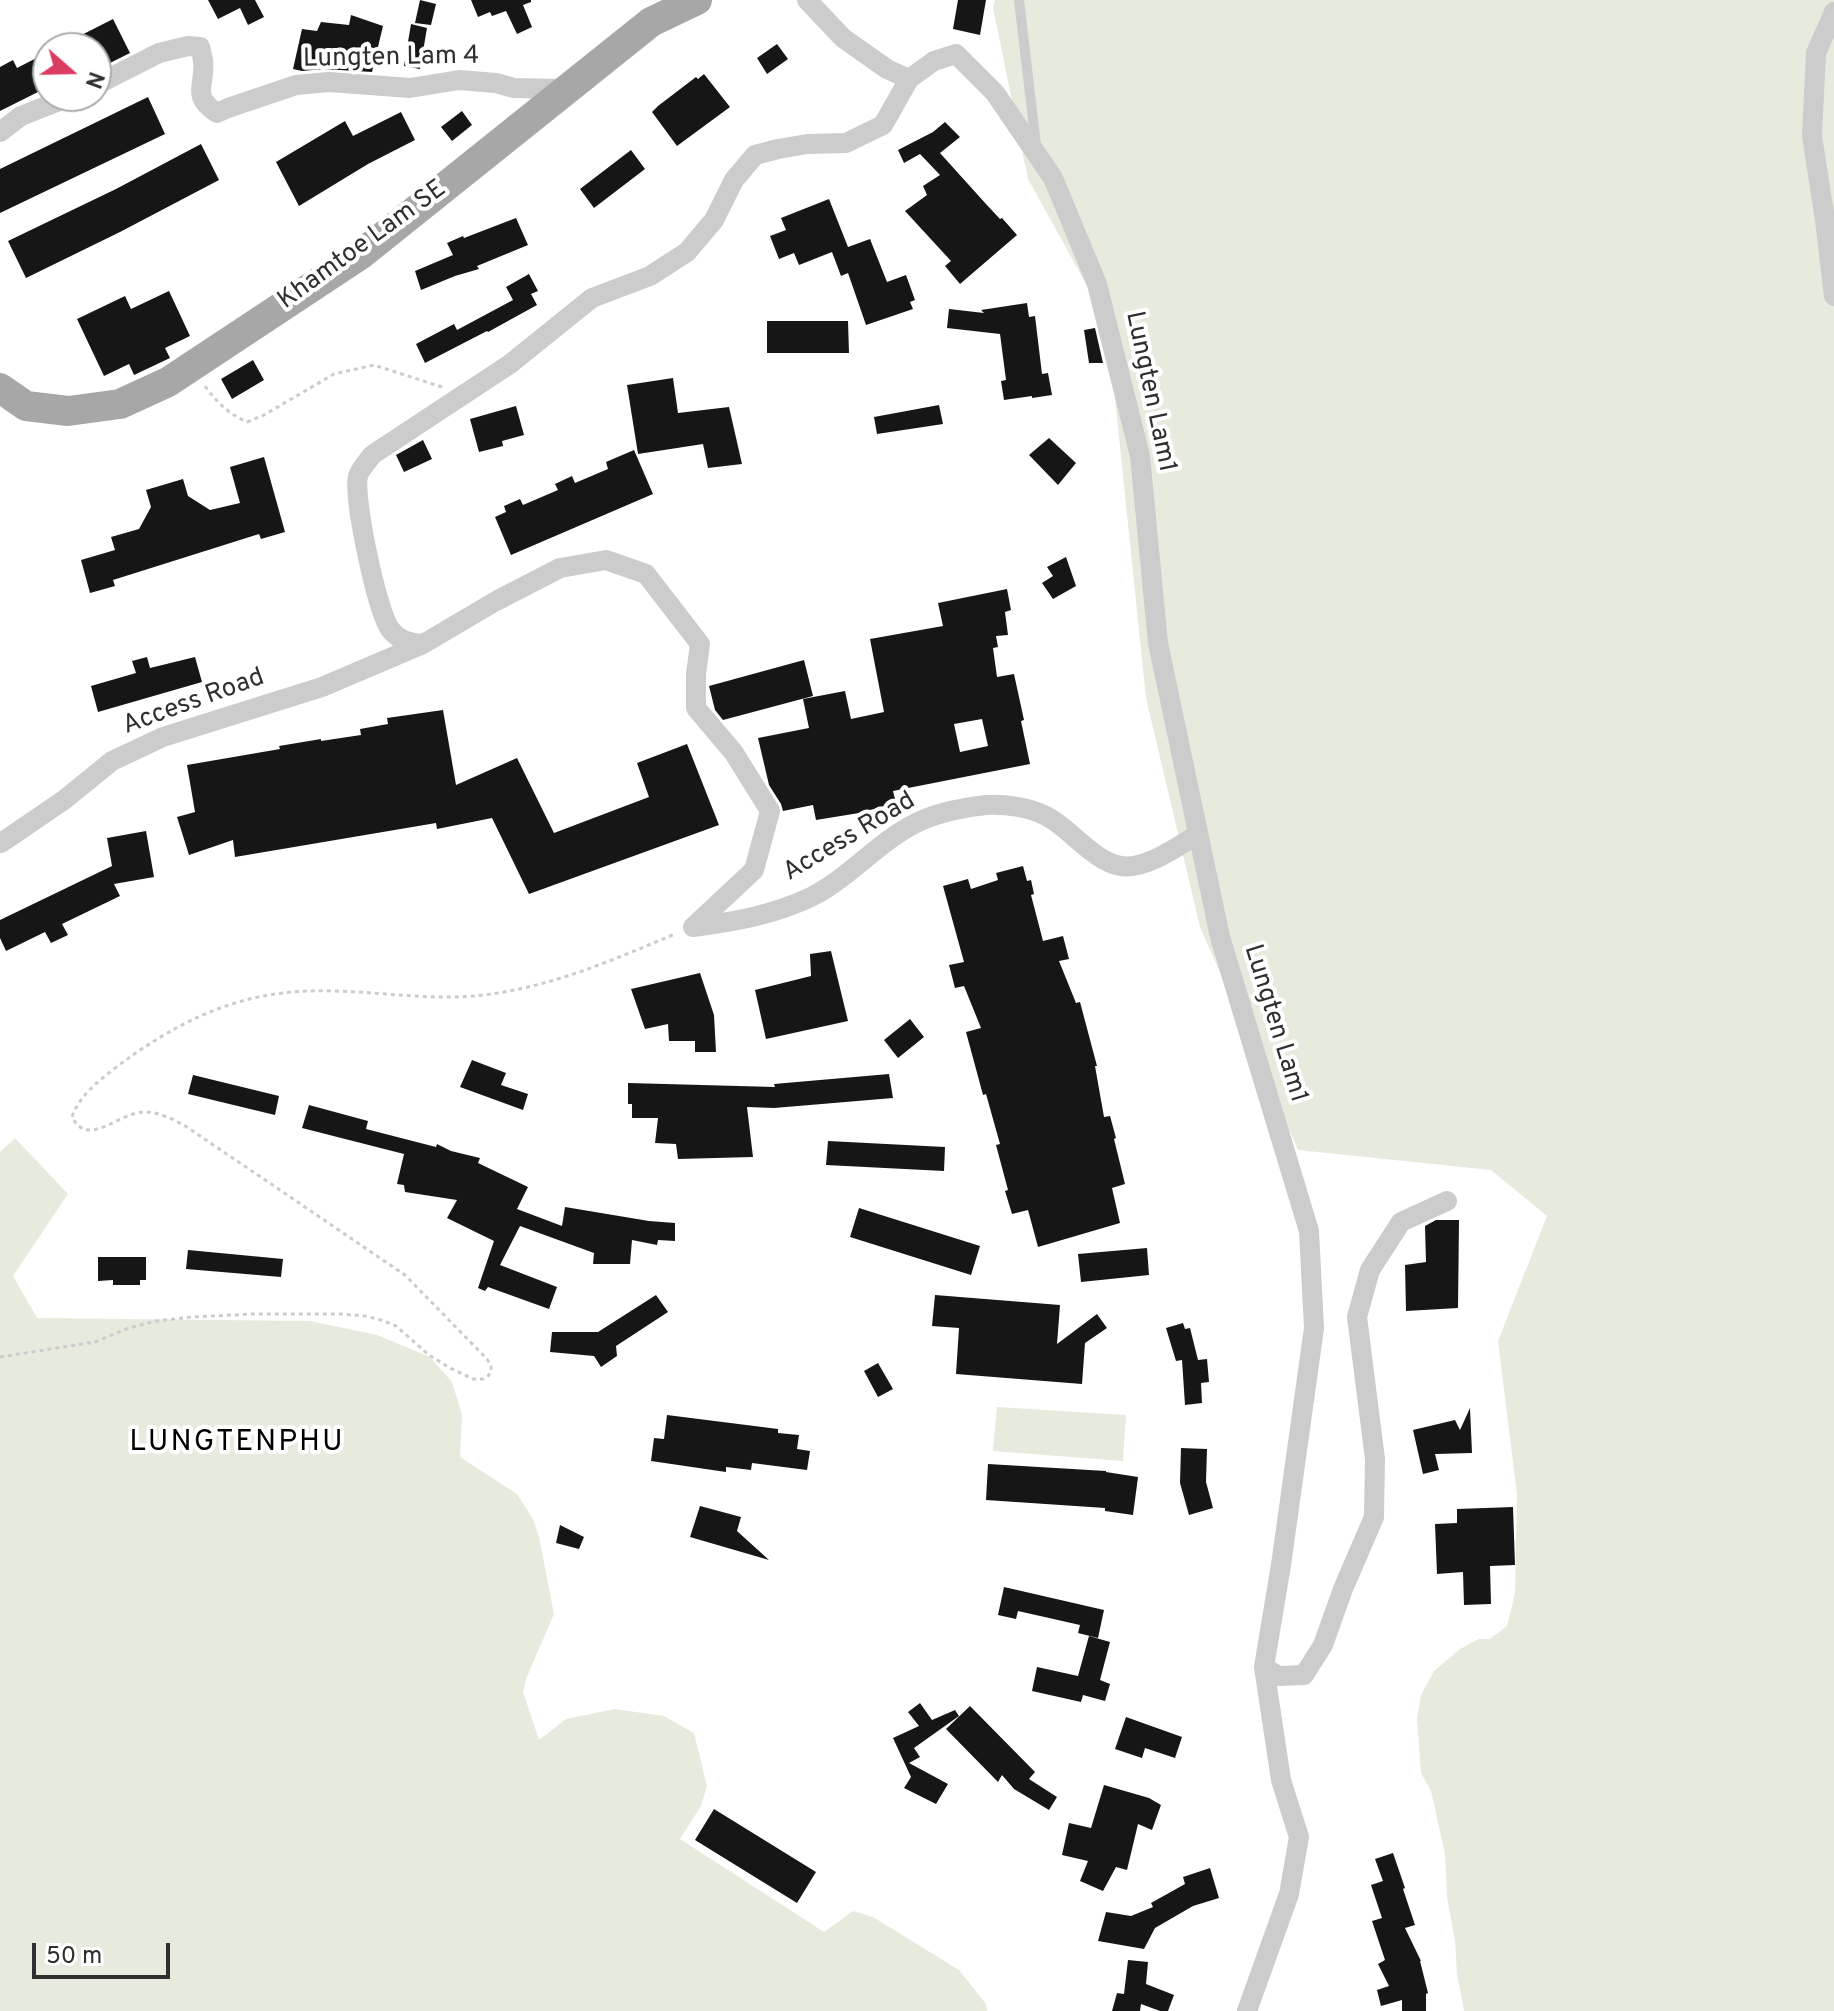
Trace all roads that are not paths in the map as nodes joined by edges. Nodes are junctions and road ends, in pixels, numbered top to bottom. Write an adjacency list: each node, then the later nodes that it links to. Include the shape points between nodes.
1 (697, 0): 7 (main road, Khamtoe Lam SE, via 651,22)
2 (807, 0): 6 (street, via 843,38)
3 (1019, 0): 10 (lane)
4 (1834, 12): 11 (street, via 1816,53 1812,136)
5 (112, 77): 7 (street, Lungten Lam 4, via 159,53 200,47 200,96 217,113 310,83 410,88 459,80)
6 (909, 79): 10 (street, Lungten Lam1, via 934,61 956,54 995,93); 13 (street, via 883,125 846,143 807,144 755,155 687,252 650,276 592,298 510,364 372,455 358,475 359,512 380,610 391,631 410,644)
7 (566, 89): 12 (main road, Khamtoe Lam SE, via 360,255 168,382 120,404 68,411 26,406)
8 (32, 112): 9 (street)
9 (0, 132)
10 (1037, 155): 14 (street, Lungten Lam1, via 1053,178 1097,284 1140,456 1158,643)
11 (1834, 296)
12 (0, 388)
13 (423, 644): 14 (street, Access Road, via 560,568 606,560 646,574 700,644 696,708 734,753 770,811 754,870 693,927 773,912 812,896 915,823 964,809 1002,805 1046,816 1107,863 1120,867 1153,861); 15 (street, Access Road, via 322,687 150,743 112,761)
14 (1198, 834): 17 (street, Lungten Lam1, via 1220,937 1309,1231 1314,1328)
15 (1, 843)
16 (1447, 1201): 17 (street, via 1401,1222 1370,1270 1357,1317 1375,1459 1374,1517 1323,1645 1304,1675 1278,1676)
17 (1264, 1667): 18 (street, Lungten Lam1, via 1281,1780 1299,1837 1289,1894)
18 (1247, 2011)

